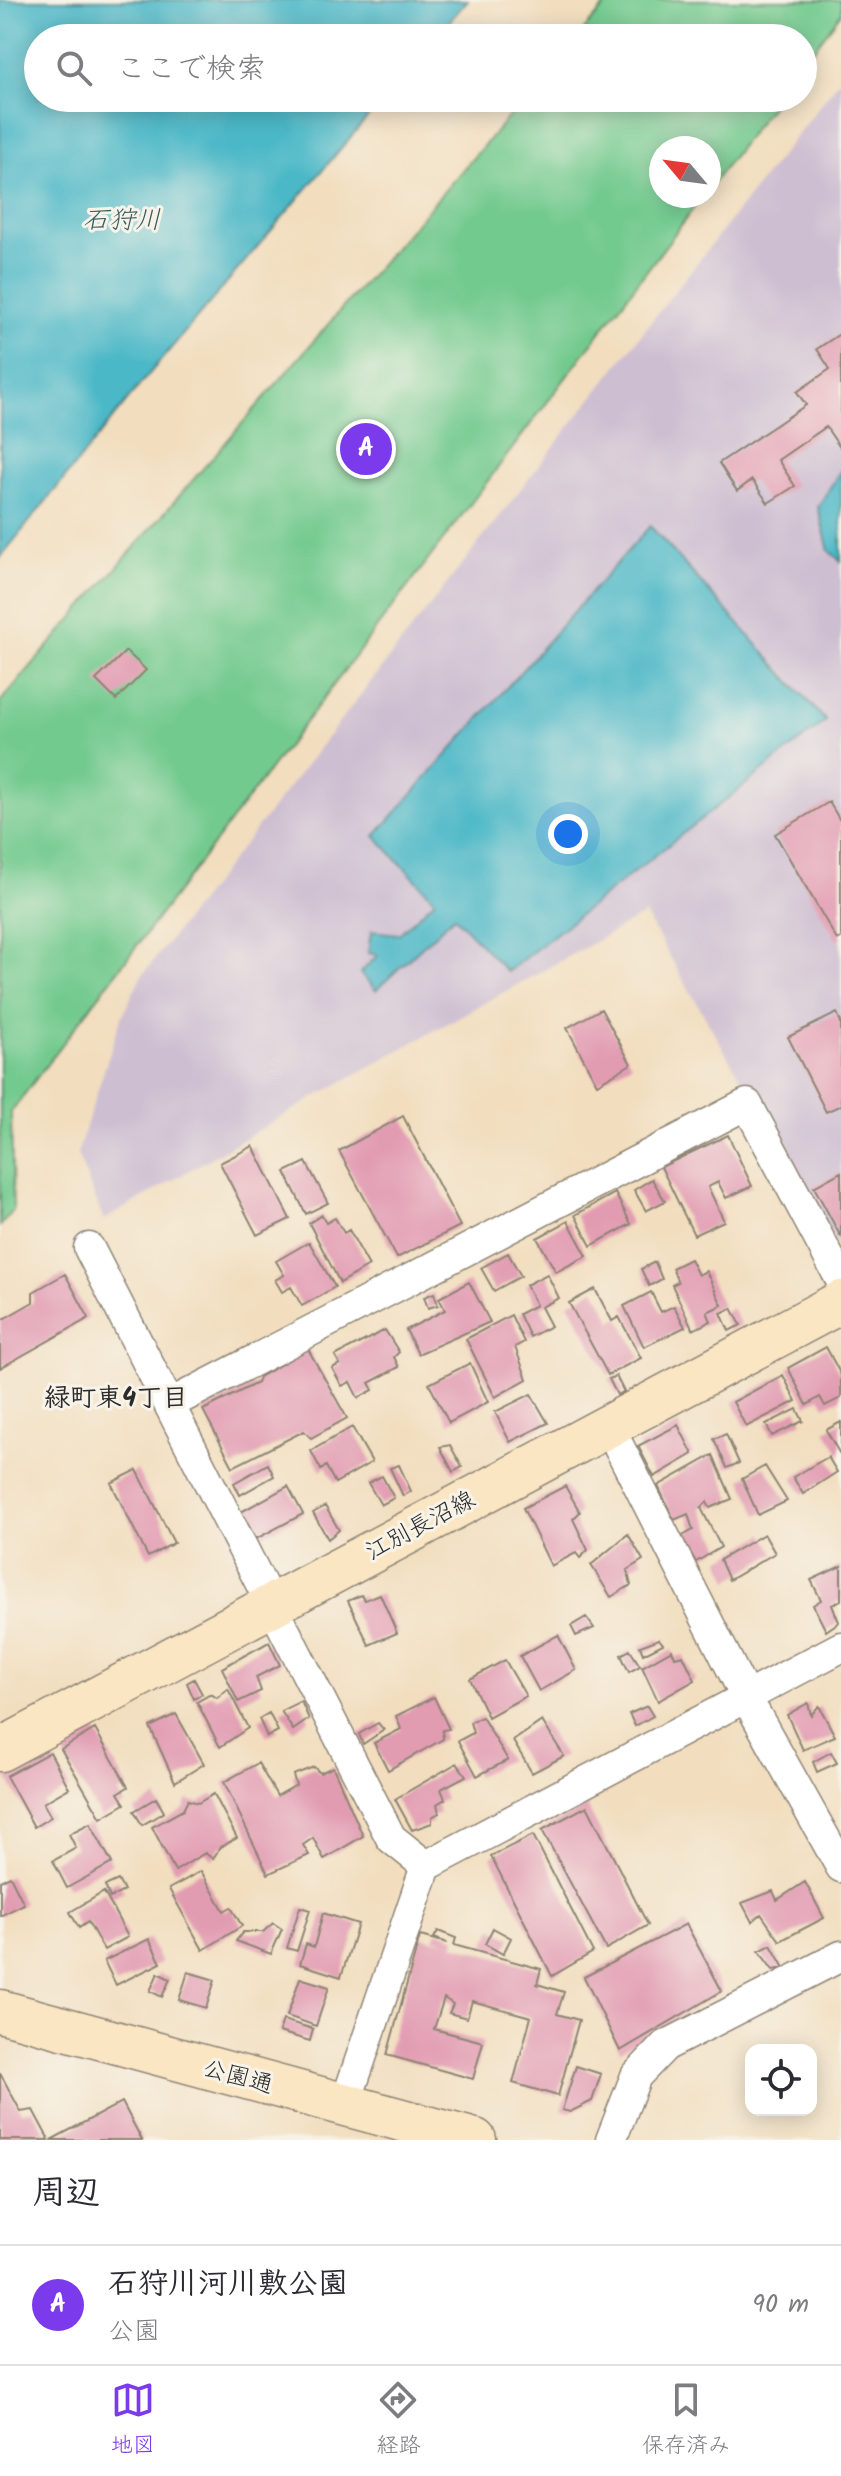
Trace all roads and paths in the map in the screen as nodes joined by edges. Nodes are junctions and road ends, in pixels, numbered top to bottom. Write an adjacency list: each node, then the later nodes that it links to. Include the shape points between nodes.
1 (89, 1248): 4 (street)
2 (841, 1280): 4 (street, via 747,1104)
3 (841, 1302): 5 (main road, 江別長沼線)
4 (170, 1404): 6 (street)
5 (608, 1425): 6 (main road, 江別長沼線); 8 (street)
6 (273, 1602): 9 (main road, 江別長沼線); 10 (street, via 391,1838)
7 (841, 1647): 8 (street)
8 (746, 1697): 10 (street); 11 (street)
9 (0, 1750)
10 (426, 1866): 14 (street)
11 (841, 1867)
12 (841, 1956): 16 (street, via 665,2046 636,2076)
13 (0, 2011): 14 (main road, 公園通)
14 (345, 2105): 15 (main road, 公園通)
15 (475, 2140)
16 (611, 2140)

